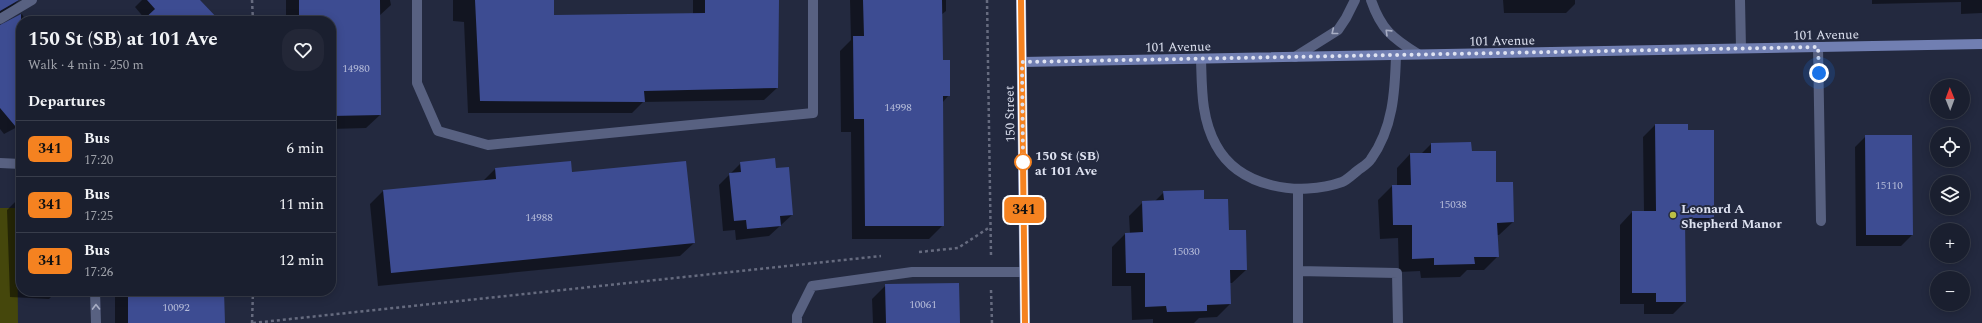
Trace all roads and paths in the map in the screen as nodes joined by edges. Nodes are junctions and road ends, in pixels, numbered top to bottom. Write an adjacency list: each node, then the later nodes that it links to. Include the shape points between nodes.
1 (32, 0): 11 (lane)
2 (252, 0): 10 (path)
3 (417, 0): 4 (lane, via 417,83 438,131 488,145 813,113)
4 (813, 0)
5 (987, 0): 24 (path)
6 (1021, 0): 19 (street, 150 Street)
7 (1355, 0): 17 (lane, one-way to 17, via 1338,30)
8 (1371, 0): 15 (lane, one-way to 8, via 1385,30)
9 (1740, 0): 14 (lane)
10 (253, 16)
11 (0, 20)
12 (1982, 44): 13 (street, 101 Avenue)
13 (1818, 47): 14 (street, 101 Avenue); 23 (lane)
14 (1740, 48): 15 (street, 101 Avenue)
15 (1418, 54): 16 (street, 101 Avenue)
16 (1396, 55): 17 (street, 101 Avenue); 22 (lane, via 1395,84 1384,139 1370,161 1344,181 1315,189)
17 (1295, 57): 18 (street, 101 Avenue)
18 (1201, 59): 19 (street, 101 Avenue); 22 (lane, via 1202,98 1206,119 1216,145 1232,165 1258,181)
19 (1022, 62): 29 (street, 150 Street)
20 (0, 163): 21 (lane)
21 (16, 164)
22 (1298, 189): 27 (lane)
23 (1821, 221)
24 (990, 227): 25 (path, via 958,248); 28 (path)
25 (918, 252)
26 (887, 256): 33 (path)
27 (1298, 271): 37 (lane); 38 (lane, via 1397,272)
28 (991, 272): 29 (lane); 34 (lane, via 912,272 812,286 797,316); 35 (path)
29 (1024, 272): 36 (street, 150 Street)
30 (95, 296): 32 (lane, one-way to 30)
31 (253, 296): 33 (path)
32 (96, 323)
33 (252, 323)
34 (797, 323)
35 (992, 323)
36 (1025, 323)
37 (1298, 323)
38 (1398, 323)

